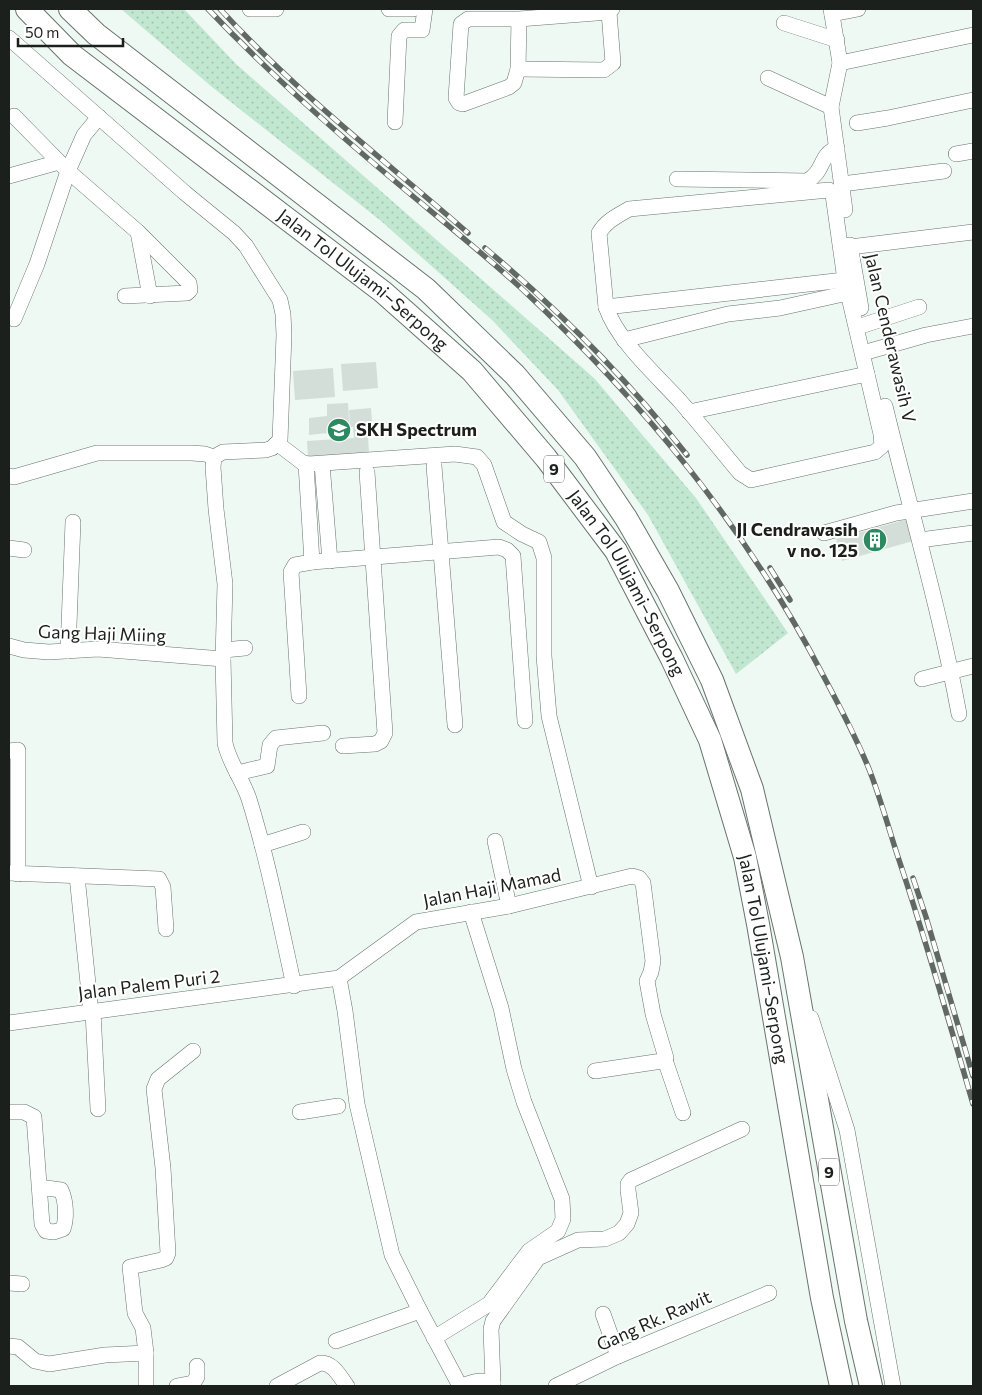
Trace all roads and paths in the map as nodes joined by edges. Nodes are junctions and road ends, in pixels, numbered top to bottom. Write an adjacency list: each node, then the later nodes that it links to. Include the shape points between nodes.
1 (27, 9): 124 (highway, Jalan Tol Ulujami–Serpong / 9, via 72,55 383,292 472,371 546,458 616,551 710,740 744,857)
2 (70, 9): 93 (highway, Jalan Tol Ulujami–Serpong / 9, via 104,40 426,289 515,374 585,457 659,575 712,680 752,789)
3 (250, 9): 4 (street)
4 (276, 9)
5 (388, 9): 6 (street)
6 (413, 9)
7 (425, 9): 23 (street, via 422,30 404,30 398,36)
8 (858, 9): 10 (street)
9 (607, 11): 11 (street); 17 (street, via 613,63 609,68)
10 (832, 12): 15 (street, Jalan Cenderawasih V)
11 (519, 19): 17 (street); 17 (street, via 468,19 461,24 456,98 463,104 508,87 514,83)
12 (784, 23): 15 (street)
13 (973, 35): 16 (street)
14 (9, 38): 22 (street)
15 (837, 40): 16 (street, Jalan Cenderawasih V)
16 (840, 63): 20 (street, Jalan Cenderawasih V)
17 (518, 69)
18 (768, 78): 20 (street)
19 (973, 100): 24 (street)
20 (831, 107): 25 (street, Jalan Cenderawasih V)
21 (14, 116): 28 (street)
22 (99, 117): 28 (street); 52 (street, via 234,233 246,246 280,300 284,336)
23 (395, 122)
24 (857, 123)
25 (837, 148): 31 (street, via 830,151 818,173 807,181); 32 (street, Jalan Cenderawasih V)
26 (973, 151): 27 (street)
27 (956, 154)
28 (64, 166): 30 (street); 33 (street); 45 (street, via 37,264)
29 (944, 171): 32 (street)
30 (9, 176)
31 (677, 179)
32 (842, 184): 35 (street, Jalan Cenderawasih V)
33 (138, 232): 40 (street); 40 (street, via 190,283 187,293)
34 (973, 232): 35 (street)
35 (850, 247): 37 (street, Jalan Cenderawasih V)
36 (802, 285): 37 (street); 38 (street); 41 (street)
37 (852, 286): 41 (street); 42 (street, via 833,195 829,190 629,209 608,222 598,233); 46 (street, Jalan Cenderawasih V); 50 (street)
38 (725, 293): 42 (street); 44 (street)
39 (125, 296): 40 (street)
40 (150, 296)
41 (805, 301): 44 (street, via 780,308)
42 (606, 307): 48 (street)
43 (919, 307): 46 (street)
44 (728, 314): 48 (street)
45 (14, 319)
46 (864, 325): 49 (street, Jalan Cenderawasih V)
47 (973, 326): 49 (street)
48 (624, 340): 51 (street)
49 (870, 351): 60 (street, Jalan Cenderawasih V)
50 (867, 374): 51 (street); 51 (street, via 882,442 880,449 758,479 751,480 740,473)
51 (689, 412)
52 (278, 444): 53 (street, via 266,450 223,452); 54 (street)
53 (214, 457): 58 (street, via 192,453 105,452); 72 (street, via 225,584)
54 (306, 464): 55 (street); 68 (street)
55 (322, 464): 67 (street); 89 (street, via 455,454 477,456 484,465 504,522 539,542 544,558 544,656 549,716)
56 (434, 466): 65 (street)
57 (367, 472): 66 (street)
58 (9, 476)
59 (973, 502): 60 (street)
60 (910, 511): 62 (street); 64 (street, Jalan Cenderawasih V)
61 (73, 522): 71 (street)
62 (824, 533)
63 (973, 533): 64 (street)
64 (920, 540): 74 (street, Jalan Cenderawasih V)
65 (441, 552): 66 (street); 78 (street, via 499,547 513,556); 79 (street)
66 (373, 557): 67 (street); 81 (street, via 385,733 375,744)
67 (330, 561): 68 (street)
68 (312, 562): 76 (street, via 295,565 291,572)
69 (9, 646): 71 (street, Gang Haji Miing)
70 (245, 648): 72 (street, Gang Haji Miing)
71 (68, 652): 72 (street, Gang Haji Miing, via 98,649)
72 (224, 654): 83 (street, via 225,743)
73 (973, 666): 74 (street)
74 (951, 671): 75 (street); 77 (street, Jalan Cenderawasih V)
75 (922, 679)
76 (299, 696)
77 (958, 714)
78 (525, 721)
79 (455, 725)
80 (323, 733): 83 (street, via 276,738 270,745 267,766)
81 (344, 746)
82 (13, 750): 87 (street)
83 (237, 773): 86 (street, via 248,796)
84 (303, 832): 86 (street)
85 (495, 841): 90 (street)
86 (262, 844): 95 (street)
87 (13, 874): 88 (street)
88 (77, 876): 92 (street, via 159,879 163,887); 96 (street)
89 (591, 887): 90 (street, Jalan Haji Mamad); 99 (street, Jalan Haji Mamad, via 632,876 643,883 653,961 647,981 648,992)
90 (509, 906): 91 (street, Jalan Haji Mamad)
91 (471, 912): 94 (street, Jalan Haji Mamad, via 416,922); 111 (street, via 501,1008 524,1102 562,1199 563,1219 558,1231 529,1250 489,1304)
92 (166, 929)
93 (792, 957): 125 (highway, Jalan Tol Ulujami–Serpong / 9, via 856,1321); 126 (street, via 847,1130)
94 (339, 978): 95 (street, Jalan Palem Puri 2); 101 (street, via 345,1011)
95 (294, 986): 96 (street, Jalan Palem Puri 2)
96 (92, 1007): 97 (street, Jalan Palem Puri 2); 102 (street)
97 (9, 1023)
98 (193, 1051): 114 (street, via 158,1080 154,1089 168,1253 161,1260 130,1267 135,1313 143,1328)
99 (665, 1060): 100 (street); 105 (street)
100 (595, 1071)
101 (348, 1105): 104 (street); 109 (street, via 392,1255)
102 (98, 1109)
103 (9, 1112): 107 (street, via 24,1112 34,1117)
104 (300, 1112)
105 (683, 1113)
106 (742, 1129): 117 (street, via 631,1180 628,1190 631,1213 619,1233 604,1239 578,1240 538,1258 493,1321)
107 (39, 1187)
108 (769, 1293): 115 (street, Gang Rk. Rawit)
109 (420, 1311): 111 (street); 112 (street)
110 (604, 1314): 115 (street)
111 (434, 1338): 122 (street)
112 (336, 1341)
113 (9, 1346): 114 (street, via 18,1347 35,1361 49,1364 105,1355)
114 (146, 1353): 118 (street)
115 (618, 1356): 123 (street, Gang Rk. Rawit)
116 (197, 1366): 119 (street, via 193,1383)
117 (494, 1385): 122 (street, via 480,1380)
118 (146, 1386)
119 (177, 1386)
120 (277, 1386): 121 (street, via 320,1363 326,1363)
121 (347, 1386)
122 (461, 1386)
123 (556, 1386)
124 (840, 1386)
125 (871, 1386)
126 (893, 1386)

